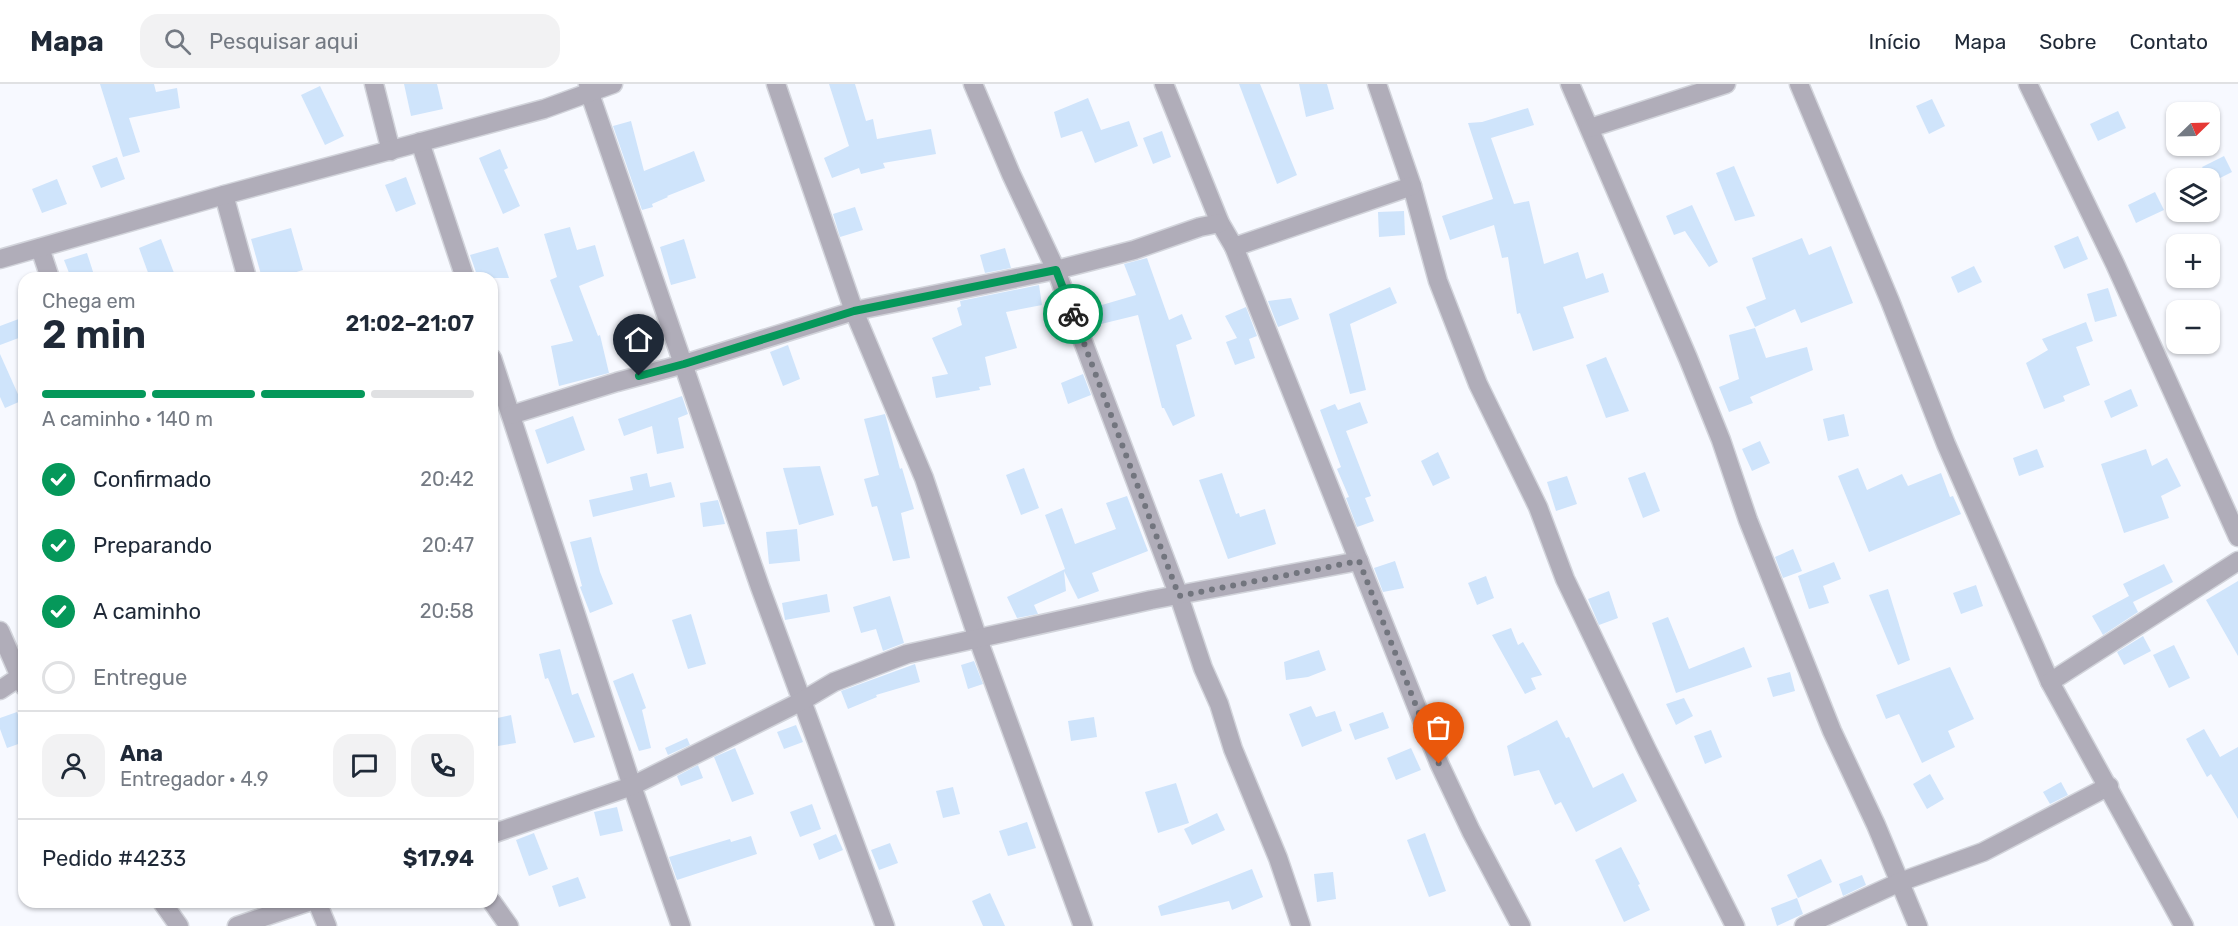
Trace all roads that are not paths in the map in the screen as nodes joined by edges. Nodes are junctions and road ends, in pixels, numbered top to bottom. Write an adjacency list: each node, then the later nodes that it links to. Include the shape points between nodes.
1 (374, 84): 14 (street)
2 (613, 84): 11 (street)
3 (776, 84): 25 (street)
4 (973, 84): 21 (street)
5 (1164, 84): 17 (street)
6 (1377, 84): 15 (street)
7 (1570, 84): 12 (street)
8 (1726, 84): 12 (street)
9 (1799, 84): 37 (street, via 1946,444)
10 (2028, 84): 29 (street, via 2115,264)
11 (589, 89): 13 (street, via 544,109); 26 (street)
12 (1590, 128): 43 (street, via 1721,440 1748,520 1832,731)
13 (420, 142): 14 (street); 24 (street)
14 (390, 151): 16 (street)
15 (1412, 186): 18 (street); 57 (street, via 1438,281 1478,384 1538,507 1570,589)
16 (224, 195): 19 (street); 23 (street)
17 (1221, 223): 18 (street); 21 (street)
18 (1234, 247): 30 (street)
19 (40, 248): 20 (street); 22 (street)
20 (0, 259)
21 (1056, 270): 25 (street); 32 (street)
22 (48, 272)
23 (245, 272)
24 (463, 272)
25 (854, 311): 26 (street); 34 (street, via 924,478)
26 (684, 364): 28 (street); 39 (street)
27 (498, 376): 28 (street)
28 (511, 415): 40 (street)
29 (2238, 537)
30 (1359, 561): 32 (street); 56 (street, via 1439,764)
31 (2238, 561): 37 (street)
32 (1179, 596): 34 (street); 55 (street)
33 (0, 631): 35 (street)
34 (978, 639): 39 (street, via 907,654 834,682); 54 (street)
35 (18, 670)
36 (18, 681): 38 (street)
37 (2050, 682): 41 (street)
38 (0, 690)
39 (802, 701): 40 (street); 53 (street)
40 (632, 786): 42 (street); 52 (street)
41 (2109, 786): 43 (street, via 1983,852); 60 (street)
42 (498, 832)
43 (1900, 882): 58 (street); 59 (street)
44 (166, 908): 48 (street)
45 (291, 908): 49 (street)
46 (319, 908): 50 (street)
47 (496, 908): 51 (street)
48 (179, 926)
49 (237, 926)
50 (327, 926)
51 (509, 926)
52 (681, 926)
53 (885, 926)
54 (1083, 926)
55 (1301, 926)
56 (1521, 926)
57 (1735, 926)
58 (1803, 926)
59 (1918, 926)
60 (2184, 926)

